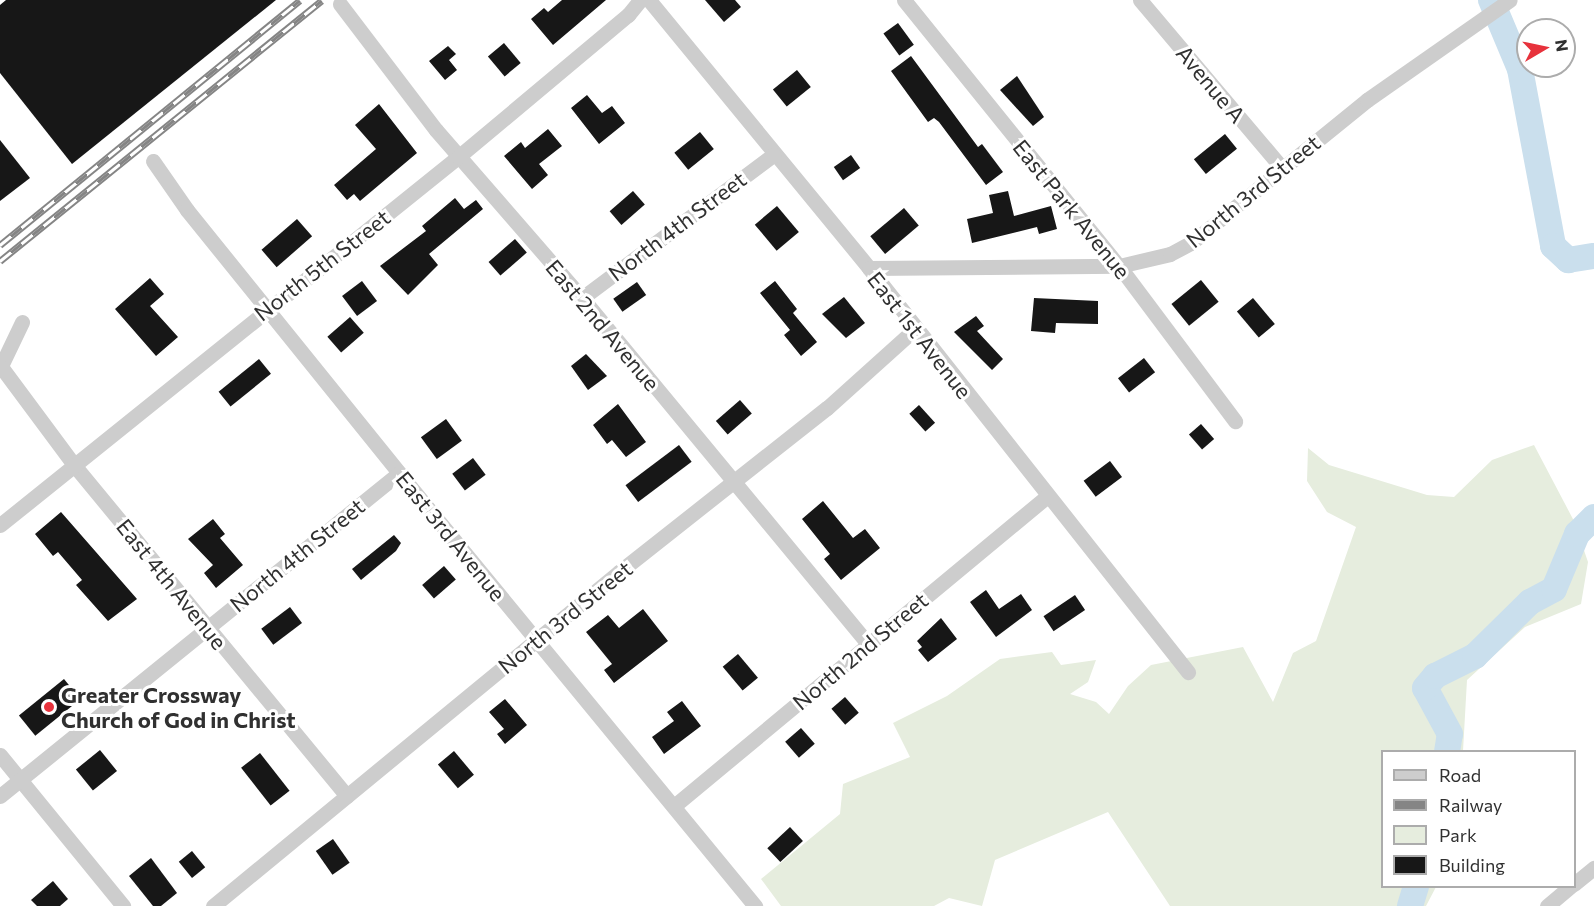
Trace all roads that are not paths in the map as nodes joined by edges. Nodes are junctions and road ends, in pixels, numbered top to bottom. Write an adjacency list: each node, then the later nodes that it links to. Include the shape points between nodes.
1 (640, 0): 8 (street, North 5th Street, via 628,15)
2 (649, 0): 7 (street, East 1st Avenue)
3 (904, 0): 11 (street, East Park Avenue)
4 (1140, 0): 10 (street, Avenue A)
5 (1510, 0): 10 (street, North 3rd Street)
6 (340, 4): 8 (street, East 2nd Avenue)
7 (773, 155): 12 (street, East 1st Avenue); 13 (street, North 4th Street)
8 (458, 157): 13 (street, East 2nd Avenue); 14 (street, North 5th Street)
9 (153, 161): 14 (street, East 3rd Avenue, via 209,237)
10 (1282, 168): 11 (street, North 3rd Street, via 1191,243 1170,254)
11 (1119, 266): 12 (street, North 3rd Street); 18 (street, East Park Avenue)
12 (869, 268): 16 (street, East 1st Avenue)
13 (582, 297): 21 (street, East 2nd Avenue)
14 (268, 306): 19 (street, North 5th Street); 20 (street, East 3rd Avenue)
15 (22, 322): 17 (street)
16 (916, 328): 21 (street, North 3rd Street, via 827,408); 22 (street, East 1st Avenue)
17 (1, 368): 19 (street, East 4th Avenue)
18 (1235, 421)
19 (74, 465): 23 (street, North 5th Street); 24 (street, East 4th Avenue)
20 (399, 472): 24 (street, North 4th Street); 25 (street, East 3rd Avenue)
21 (733, 483): 25 (street, North 3rd Street); 26 (street, East 2nd Avenue)
22 (1047, 496): 26 (street, North 2nd Street); 27 (street, East 1st Avenue)
23 (0, 525)
24 (208, 628): 29 (street, North 4th Street); 31 (street, East 4th Avenue)
25 (537, 640): 31 (street, North 3rd Street); 32 (street, East 3rd Avenue)
26 (868, 644): 32 (street, North 2nd Street)
27 (1188, 672)
28 (0, 755): 29 (street)
29 (20, 779): 30 (street, North 4th Street); 36 (street)
30 (0, 796)
31 (347, 796): 37 (street, North 3rd Street)
32 (674, 806): 38 (street, East 3rd Avenue)
33 (1594, 868): 34 (street)
34 (1576, 883)
35 (1569, 888): 39 (street)
36 (123, 906)
37 (213, 906)
38 (755, 906)
39 (1547, 906)

